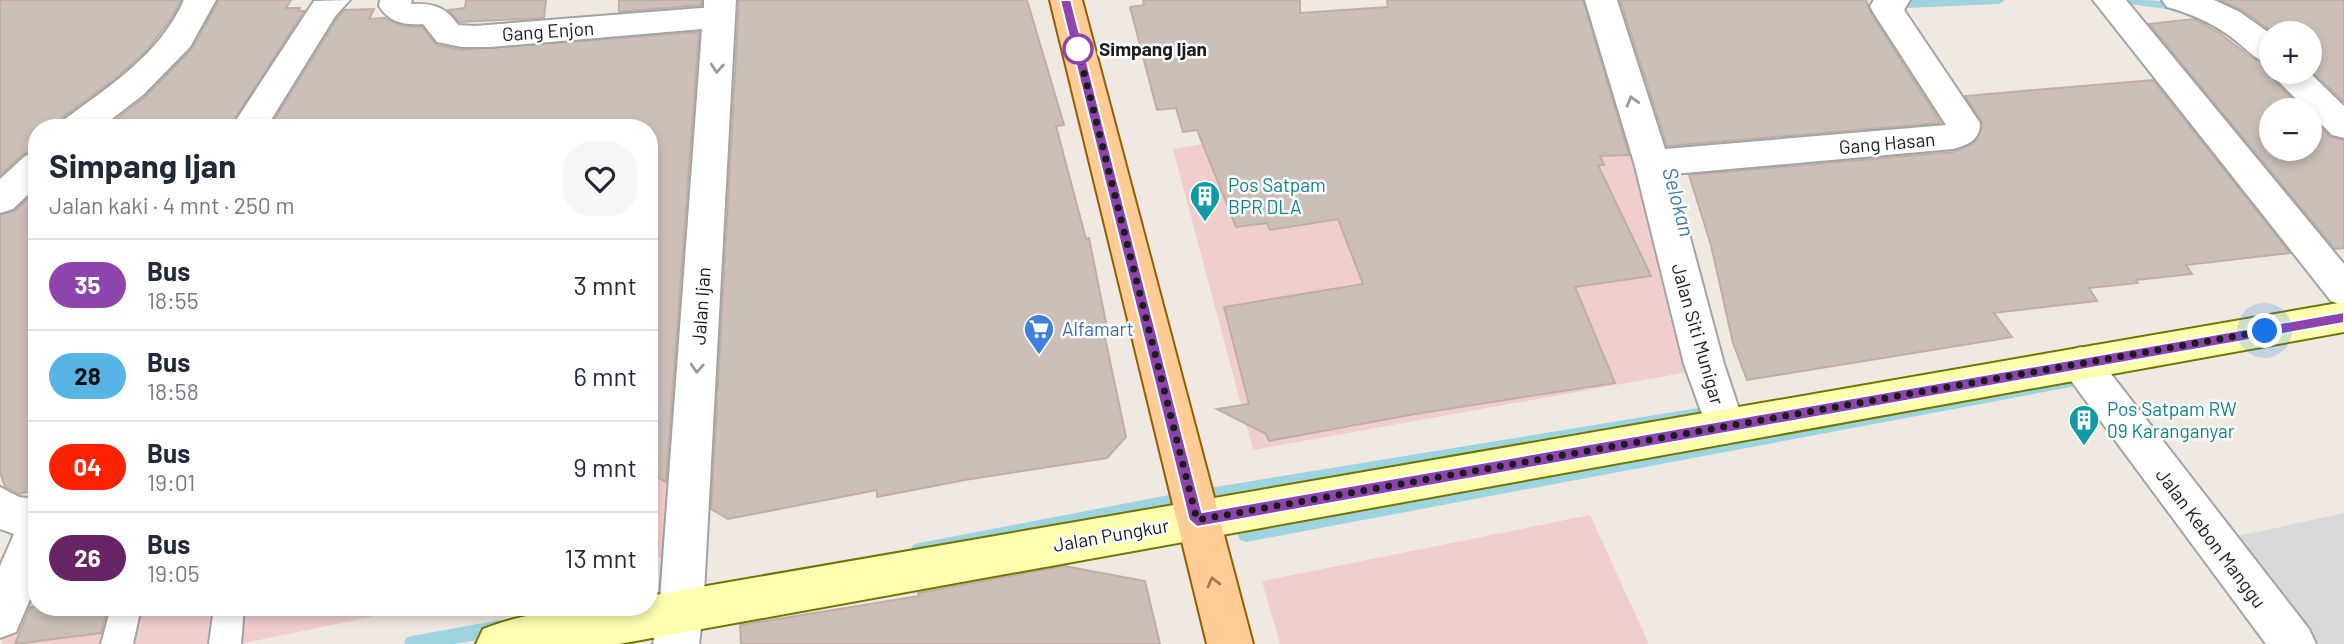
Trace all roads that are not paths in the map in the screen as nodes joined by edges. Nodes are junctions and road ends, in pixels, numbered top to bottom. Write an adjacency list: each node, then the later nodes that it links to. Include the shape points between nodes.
1 (200, 0): 12 (street, via 192,21 168,53)
2 (334, 0): 13 (street)
3 (396, 0): 9 (street, Gang Enjon, via 399,12 430,15 448,34 465,38 646,25)
4 (1066, 0): 24 (main road)
5 (1601, 0): 15 (street, Jalan Siti Munigar, one-way to 5)
6 (1894, 0): 15 (street, Gang Hasan, via 1886,6 1889,12 1963,123 1963,131 1953,137)
7 (2109, 0): 18 (street)
8 (2178, 0): 10 (street, via 2239,24)
9 (721, 8): 29 (street, Jalan Ijan, one-way to 29)
10 (2259, 42)
11 (2301, 84): 14 (street)
12 (88, 119)
13 (254, 119)
14 (2344, 126)
15 (1653, 166): 21 (street, Jalan Siti Munigar)
16 (28, 174): 17 (street)
17 (0, 200)
18 (2344, 291)
19 (2344, 317): 20 (main road, Jalan Pungkur)
20 (2080, 363): 21 (main road, Jalan Pungkur); 34 (street, Jalan Kebon Manggu)
21 (1725, 427): 24 (main road, Jalan Pungkur)
22 (0, 506): 23 (street, via 15,516)
23 (28, 517)
24 (1197, 520): 29 (main road, Jalan Pungkur); 33 (main road, one-way to 24)
25 (28, 552): 28 (street)
26 (124, 616): 30 (lane)
27 (228, 616): 31 (lane)
28 (0, 617)
29 (678, 628): 32 (main road, Jalan Pungkur)
30 (117, 644)
31 (225, 644)
32 (499, 644)
33 (1230, 644)
34 (2293, 644)

